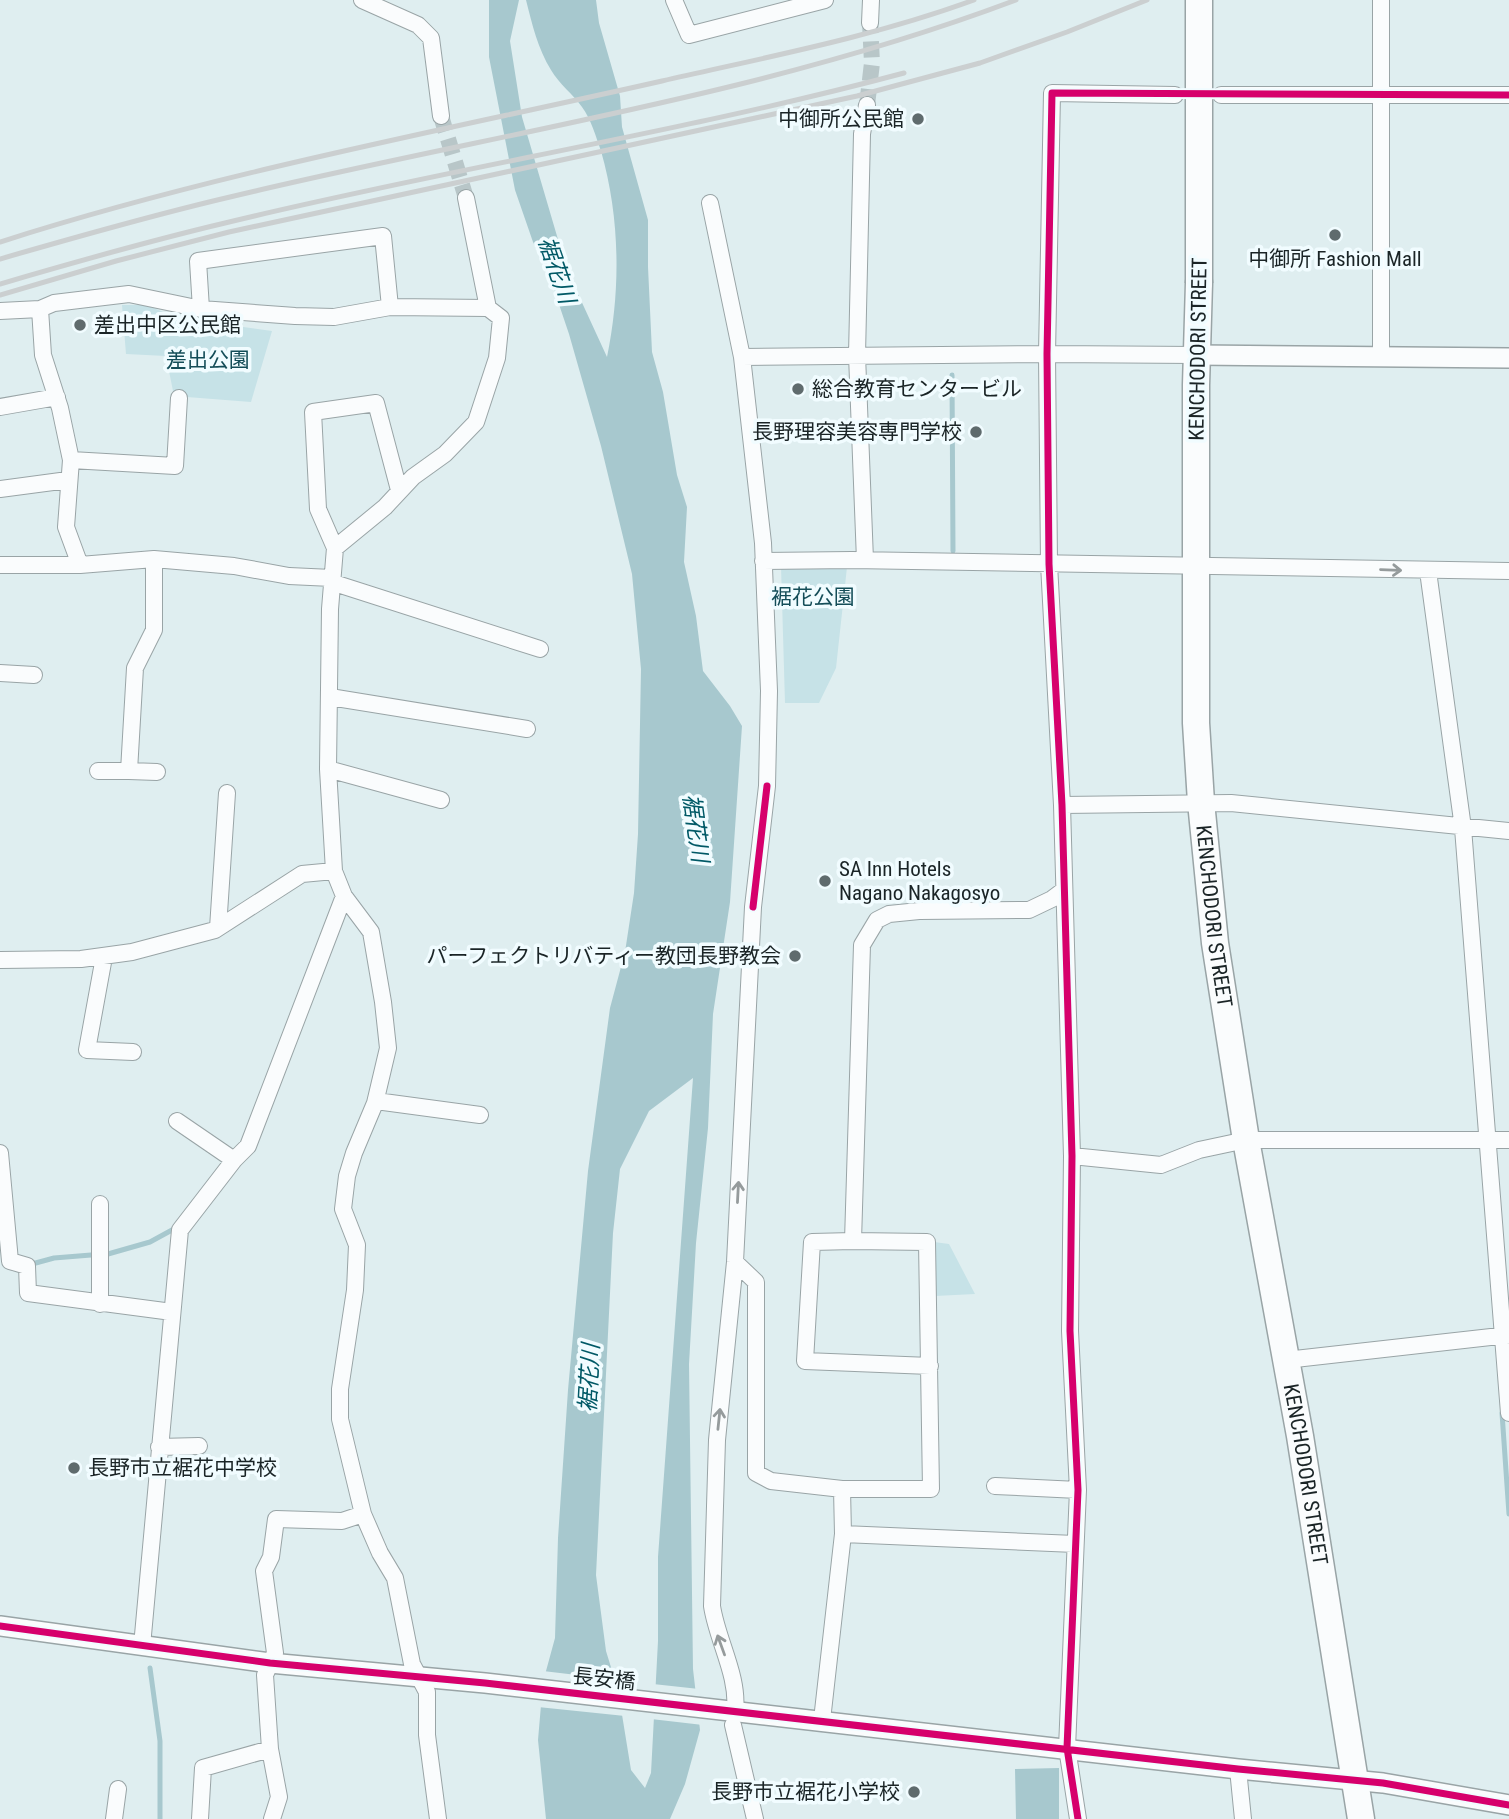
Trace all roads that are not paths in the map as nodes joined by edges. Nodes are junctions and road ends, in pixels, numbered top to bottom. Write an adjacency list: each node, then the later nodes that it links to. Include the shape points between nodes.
1 (362, 0): 13 (street, via 418,25 431,38)
2 (674, 0): 3 (street, via 689,35)
3 (825, 0)
4 (871, 0): 7 (street)
5 (1199, 0): 23 (highway, KENCHODORI STREET, bridge)
6 (1381, 0): 10 (street)
7 (870, 23)
8 (1175, 94): 21 (street, via 1052,93)
9 (1221, 95): 10 (street)
10 (1381, 95): 11 (street); 25 (street)
11 (1509, 95)
12 (867, 105): 22 (street, via 862,134)
13 (441, 116)
14 (466, 198): 17 (street)
15 (710, 203): 24 (street)
16 (390, 307): 17 (street); 19 (street, via 334,317); 19 (street, via 383,236 198,261)
17 (488, 308): 33 (street, via 501,318 498,358 476,422)
18 (40, 309): 19 (street, via 54,303 129,294); 20 (street); 27 (street, via 43,355)
19 (201, 309)
20 (0, 310)
21 (1047, 354): 22 (street); 23 (street); 38 (street)
22 (857, 355): 24 (street); 36 (street)
23 (1197, 355): 25 (street); 41 (highway, KENCHODORI STREET)
24 (742, 357): 37 (street)
25 (1381, 357): 26 (street)
26 (1509, 358)
27 (57, 397): 29 (street); 30 (street)
28 (178, 398): 30 (street, via 175,466)
29 (0, 407)
30 (71, 460): 31 (street)
31 (68, 480): 32 (street); 40 (street, via 66,527)
32 (0, 489)
33 (399, 490): 34 (street); 34 (street, via 376,403 313,412 318,509)
34 (335, 548): 44 (street)
35 (154, 559): 40 (street); 44 (street); 52 (street, via 154,629 135,667)
36 (865, 560): 37 (street); 38 (street)
37 (764, 561): 78 (street, one-way to 37, via 753,907 767,786)
38 (1049, 564): 41 (street); 57 (street)
39 (0, 565): 40 (street)
40 (80, 565)
41 (1195, 567): 42 (street, one-way to 42); 56 (highway, KENCHODORI STREET)
42 (1428, 571): 43 (street); 58 (street)
43 (1509, 571)
44 (332, 580): 45 (street); 48 (street)
45 (540, 649)
46 (0, 673): 47 (street)
47 (34, 675)
48 (330, 697): 49 (street); 50 (street)
49 (527, 729)
50 (328, 769): 55 (street); 60 (street)
51 (99, 771): 52 (street)
52 (129, 771): 53 (street)
53 (157, 772)
54 (227, 793): 63 (street)
55 (441, 800)
56 (1201, 802): 57 (street); 58 (street); 70 (highway, KENCHODORI STREET, via 1215,943)
57 (1062, 805): 61 (street)
58 (1464, 828): 59 (street); 71 (street)
59 (1509, 831)
60 (334, 871): 62 (street); 63 (street, via 302,874)
61 (1064, 890): 74 (street); 77 (street, via 1029,910 919,911 877,920 862,946)
62 (344, 896): 67 (street, via 371,932 383,1002 388,1048); 75 (street, via 248,1146)
63 (218, 928): 64 (street)
64 (103, 957): 65 (street); 66 (street, via 87,1050)
65 (0, 960)
66 (133, 1052)
67 (376, 1101): 68 (street); 90 (street, via 351,1165 344,1209 357,1245 340,1419)
68 (469, 1119)
69 (177, 1121): 75 (street)
70 (1247, 1140): 71 (street); 74 (street, via 1161,1164); 82 (highway, KENCHODORI STREET)
71 (1488, 1140): 72 (street); 81 (street)
72 (1509, 1140)
73 (0, 1153): 79 (street, via 10,1261 27,1266 28,1293)
74 (1072, 1156): 89 (street, via 1070,1331)
75 (234, 1160): 80 (street, via 180,1230)
76 (100, 1204): 79 (street)
77 (853, 1241): 83 (street, via 927,1242); 83 (street, via 812,1242 805,1361)
78 (735, 1262): 88 (street, via 756,1282 756,1473 771,1481); 97 (street, one-way to 78, via 737,1696 712,1606 717,1440)
79 (100, 1304): 80 (street)
80 (172, 1312): 86 (street)
81 (1506, 1335): 82 (street); 84 (street)
82 (1286, 1360): 102 (highway, KENCHODORI STREET)
83 (930, 1366): 88 (street, via 931,1489)
84 (1509, 1413)
85 (199, 1446): 86 (street)
86 (159, 1447): 94 (street)
87 (995, 1486): 89 (street)
88 (842, 1489): 91 (street)
89 (1078, 1490): 92 (street)
90 (363, 1514): 95 (street, via 341,1521 276,1519 271,1557 264,1571 275,1653); 96 (street, via 395,1578)
91 (843, 1534): 92 (street); 98 (street)
92 (1075, 1544): 99 (street)
93 (0, 1626): 94 (street, 長安橋)
94 (142, 1646): 95 (street, 長安橋)
95 (270, 1662): 96 (street, 長安橋); 100 (street, via 264,1675)
96 (417, 1676): 97 (street, 長安橋); 108 (street, via 427,1692 427,1735)
97 (729, 1715): 98 (street, 長安橋); 109 (street)
98 (822, 1720): 99 (street, 長安橋)
99 (1067, 1748): 101 (street, 長安橋); 110 (street)
100 (270, 1749): 106 (street, via 203,1768); 107 (street, via 279,1797)
101 (1238, 1769): 102 (street, 長安橋); 111 (street)
102 (1354, 1780): 104 (street, 長安橋); 112 (highway, KENCHODORI STREET)
103 (118, 1789): 105 (street)
104 (1509, 1805)
105 (114, 1819)
106 (200, 1819)
107 (272, 1819)
108 (438, 1819)
109 (755, 1819)
110 (1078, 1819)
111 (1243, 1819)
112 (1361, 1819)

